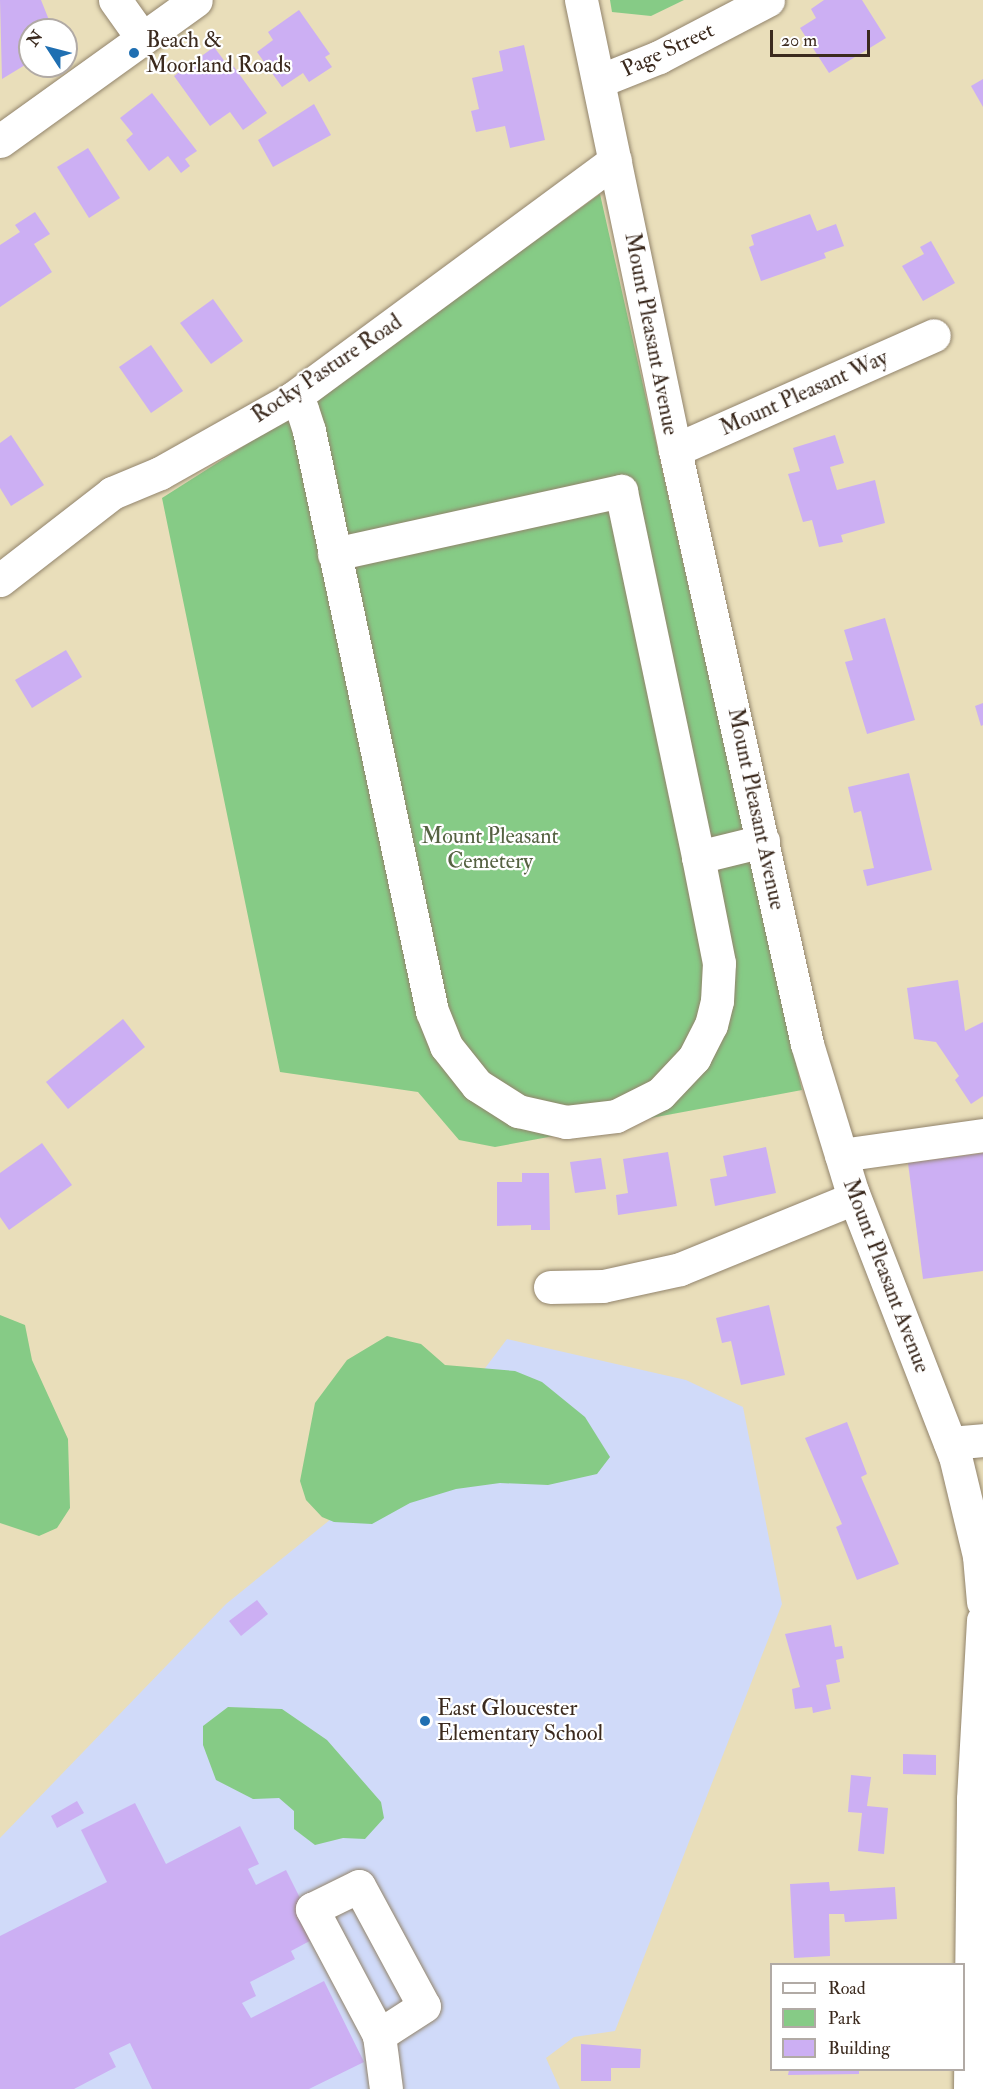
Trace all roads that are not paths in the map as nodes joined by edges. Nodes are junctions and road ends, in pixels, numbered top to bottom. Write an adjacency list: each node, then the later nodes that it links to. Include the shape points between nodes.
1 (114, 0): 5 (street)
2 (196, 0): 5 (street)
3 (581, 0): 6 (street, Mount Pleasant Avenue)
4 (768, 0): 6 (street, Page Street, via 659,57)
5 (142, 38): 7 (street)
6 (599, 81): 8 (street, Mount Pleasant Avenue)
7 (0, 141)
8 (615, 161): 10 (street, Rocky Pasture Road); 11 (street, Mount Pleasant Avenue)
9 (933, 335): 11 (street, Mount Pleasant Way)
10 (293, 398): 12 (street, via 302,409 309,431); 13 (street, Rocky Pasture Road, via 160,473 112,493)
11 (675, 450): 14 (street, Mount Pleasant Avenue)
12 (334, 554): 15 (street, via 621,491); 15 (street, via 432,1011 456,1062 486,1093 530,1116 591,1121 638,1107 678,1077 706,1036 719,988 719,963)
13 (0, 579)
14 (763, 841): 15 (street); 17 (street, Mount Pleasant Avenue, via 807,1044)
15 (698, 857)
16 (983, 1134): 17 (street)
17 (841, 1155): 18 (street, Mount Pleasant Avenue)
18 (854, 1198): 19 (street, via 680,1269 603,1286); 21 (street, Mount Pleasant Avenue)
19 (550, 1287)
20 (983, 1440): 21 (street)
21 (950, 1443): 22 (street, Mount Pleasant Avenue, via 979,1556)
22 (983, 1602)
23 (983, 1620): 26 (street, via 973,1799)
24 (379, 2035): 25 (street)
25 (386, 2089)
26 (970, 2089)

